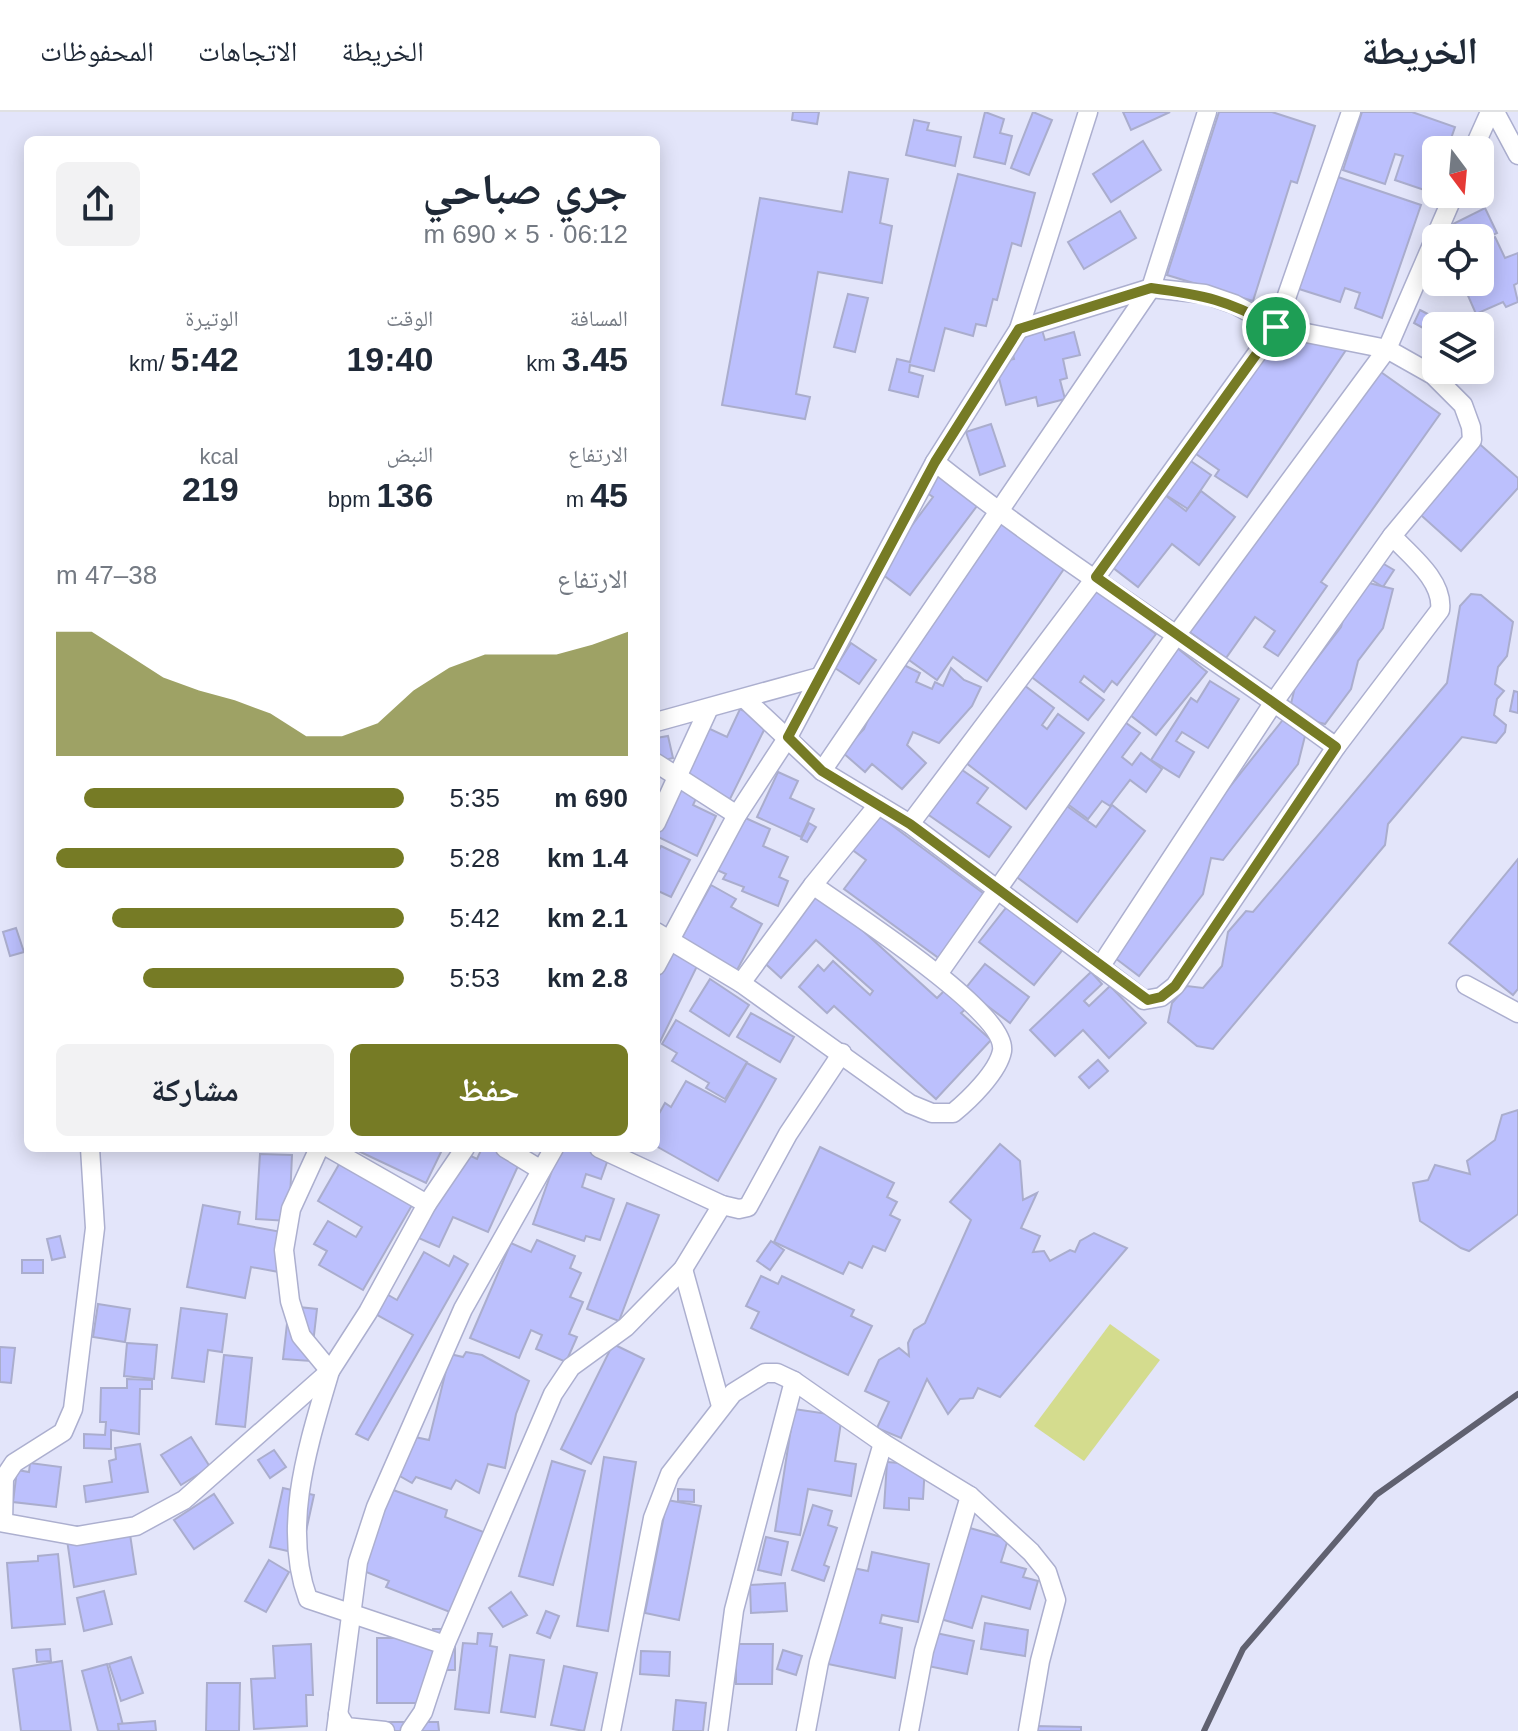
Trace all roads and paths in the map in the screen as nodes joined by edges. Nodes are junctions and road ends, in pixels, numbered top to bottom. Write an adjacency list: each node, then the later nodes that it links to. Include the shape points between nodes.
1 (1088, 112): 10 (street)
2 (1207, 112): 8 (street)
3 (1351, 112): 9 (street)
4 (1493, 112): 5 (street); 6 (street)
5 (1480, 136)
6 (1518, 155)
7 (1448, 208): 11 (street)
8 (1151, 288): 9 (street, via 1205,294); 10 (street); 13 (street)
9 (1276, 327): 11 (street); 15 (street)
10 (1019, 329): 12 (street)
11 (1387, 349): 14 (street, via 1433,375 1463,405 1472,440); 16 (street)
12 (935, 462): 13 (street); 17 (street)
13 (1000, 514): 15 (street); 25 (street)
14 (1392, 536): 19 (street); 23 (street, via 1429,576 1440,610)
15 (1096, 577): 16 (street); 30 (street)
16 (1177, 634): 19 (street); 32 (street)
17 (819, 677): 18 (street); 22 (street)
18 (745, 699): 20 (street); 22 (street)
19 (1274, 702): 23 (street); 34 (street)
20 (708, 710): 21 (street); 26 (street)
21 (660, 721)
22 (788, 737): 25 (street); 29 (street)
23 (1336, 747): 34 (street, via 1169,993 1144,1000)
24 (660, 766): 26 (street)
25 (822, 771): 27 (street)
26 (678, 780): 28 (street); 29 (street)
27 (878, 805): 30 (street); 31 (street)
28 (660, 815)
29 (737, 815): 33 (street)
30 (910, 824): 32 (street)
31 (813, 885): 35 (street); 36 (street)
32 (999, 888): 34 (street); 35 (street)
33 (664, 937): 36 (street)
34 (1100, 967)
35 (938, 974): 39 (street, via 989,1019 1003,1049 997,1064 953,1113 932,1113 910,1104)
36 (741, 983): 39 (street)
37 (1466, 985): 38 (street)
38 (1518, 1013)
39 (842, 1053): 49 (street, via 788,1134 756,1197 748,1207)
40 (90, 1152): 56 (street, via 95,1228 73,1409 63,1432 14,1463 4,1478)
41 (317, 1152): 51 (street, via 291,1209 284,1259 301,1336)
42 (336, 1152): 48 (street)
43 (462, 1152): 48 (street)
44 (512, 1152): 47 (street)
45 (552, 1152): 47 (street)
46 (608, 1152): 49 (street)
47 (541, 1170): 57 (street, via 463,1309 395,1459 358,1562)
48 (427, 1204): 51 (street)
49 (722, 1205): 50 (street)
50 (683, 1269): 53 (street); 58 (street, via 626,1327 571,1367 553,1394)
51 (330, 1371): 56 (street, via 184,1500 136,1526 77,1536); 57 (street, via 302,1465 299,1574 308,1599)
52 (794, 1381): 53 (street, via 765,1373 740,1386); 54 (street); 63 (street, via 734,1610)
53 (721, 1406): 62 (street, via 670,1474 653,1518)
54 (883, 1443): 55 (street); 64 (street, via 819,1662)
55 (970, 1496): 65 (street, via 924,1651); 66 (street, via 1031,1552 1047,1572 1056,1600)
56 (2, 1522)
57 (350, 1611): 58 (street); 59 (street)
58 (445, 1645): 61 (street, via 423,1712)
59 (337, 1722): 60 (street)
60 (385, 1731)
61 (410, 1731)
62 (611, 1731)
63 (718, 1731)
64 (806, 1731)
65 (909, 1731)
66 (1028, 1731)

